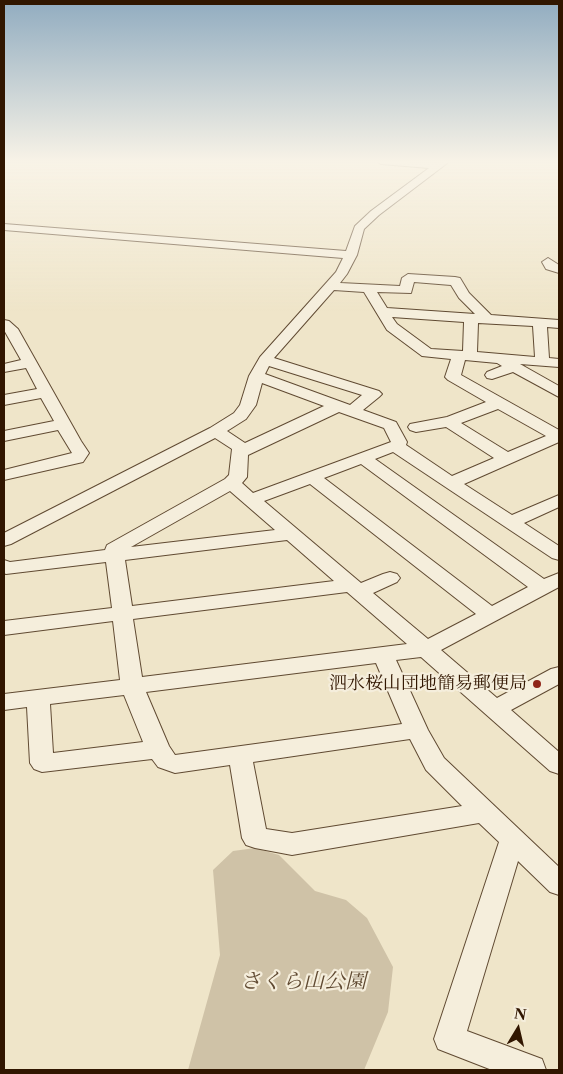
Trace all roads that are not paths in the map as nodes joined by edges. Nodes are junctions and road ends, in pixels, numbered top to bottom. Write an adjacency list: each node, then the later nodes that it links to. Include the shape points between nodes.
1 (376, 211): 3 (street, via 359,228)
2 (4, 227): 3 (street)
3 (351, 255): 8 (street)
4 (548, 262): 5 (street)
5 (559, 269)
6 (385, 277): 7 (street)
7 (408, 278): 9 (street, via 406,290); 12 (street, via 455,281)
8 (331, 286): 9 (street); 19 (street)
9 (368, 288): 10 (street)
10 (383, 312): 11 (street); 17 (street, via 392,327 427,353)
11 (472, 318): 12 (street); 17 (street)
12 (487, 319): 13 (street)
13 (540, 322): 15 (street); 20 (street)
14 (4, 324): 16 (street, via 11,329)
15 (559, 324)
16 (10, 338): 21 (street)
17 (464, 355): 18 (street); 30 (street, via 453,377)
18 (497, 358): 20 (street); 23 (street)
19 (265, 360): 26 (street); 31 (street, via 374,394)
20 (542, 361): 22 (street)
21 (30, 363): 24 (street); 27 (street)
22 (559, 363)
23 (514, 367): 25 (street); 28 (street)
24 (4, 368)
25 (492, 375)
26 (256, 376): 31 (street); 35 (street, via 248,405 240,416)
27 (46, 392): 29 (street); 33 (street)
28 (559, 392)
29 (4, 400)
30 (498, 403): 32 (street); 37 (street)
31 (345, 409): 38 (street, via 390,425 399,442); 39 (street)
32 (449, 422): 34 (street); 41 (street)
33 (63, 424): 36 (street); 42 (street, via 81,453 77,458)
34 (416, 427)
35 (216, 431): 39 (street, via 240,447); 50 (street)
36 (4, 436)
37 (558, 436): 41 (street)
38 (397, 447): 40 (street); 44 (street)
39 (240, 452): 45 (street, via 238,477)
40 (363, 458): 43 (street); 55 (street)
41 (506, 458): 44 (street)
42 (4, 475)
43 (312, 477): 46 (street); 58 (street)
44 (453, 482): 48 (street)
45 (230, 483): 46 (street); 52 (street, via 114,549)
46 (251, 500): 49 (street)
47 (559, 500): 48 (street)
48 (511, 522): 51 (street)
49 (292, 534): 52 (street); 56 (street)
50 (4, 540)
51 (559, 554)
52 (115, 555): 53 (street); 57 (street)
53 (4, 566)
54 (390, 578): 56 (street)
55 (551, 584): 58 (street)
56 (355, 589): 57 (street); 60 (street)
57 (123, 613): 59 (street); 63 (street)
58 (490, 615): 60 (street)
59 (4, 628)
60 (426, 649): 61 (street); 66 (street)
61 (382, 654): 63 (street); 67 (street)
62 (559, 674): 66 (street)
63 (132, 686): 64 (street); 68 (street)
64 (38, 698): 65 (street); 68 (street, via 42,763)
65 (4, 702)
66 (496, 709): 70 (street)
67 (416, 730): 69 (street); 71 (street, via 435,764)
68 (158, 749): 69 (street, via 166,761 175,764)
69 (240, 755): 71 (street, via 255,838 292,844)
70 (559, 765)
71 (483, 812): 72 (street)
72 (512, 840): 73 (street); 74 (street, via 449,1039)
73 (559, 884)
74 (531, 1070)

